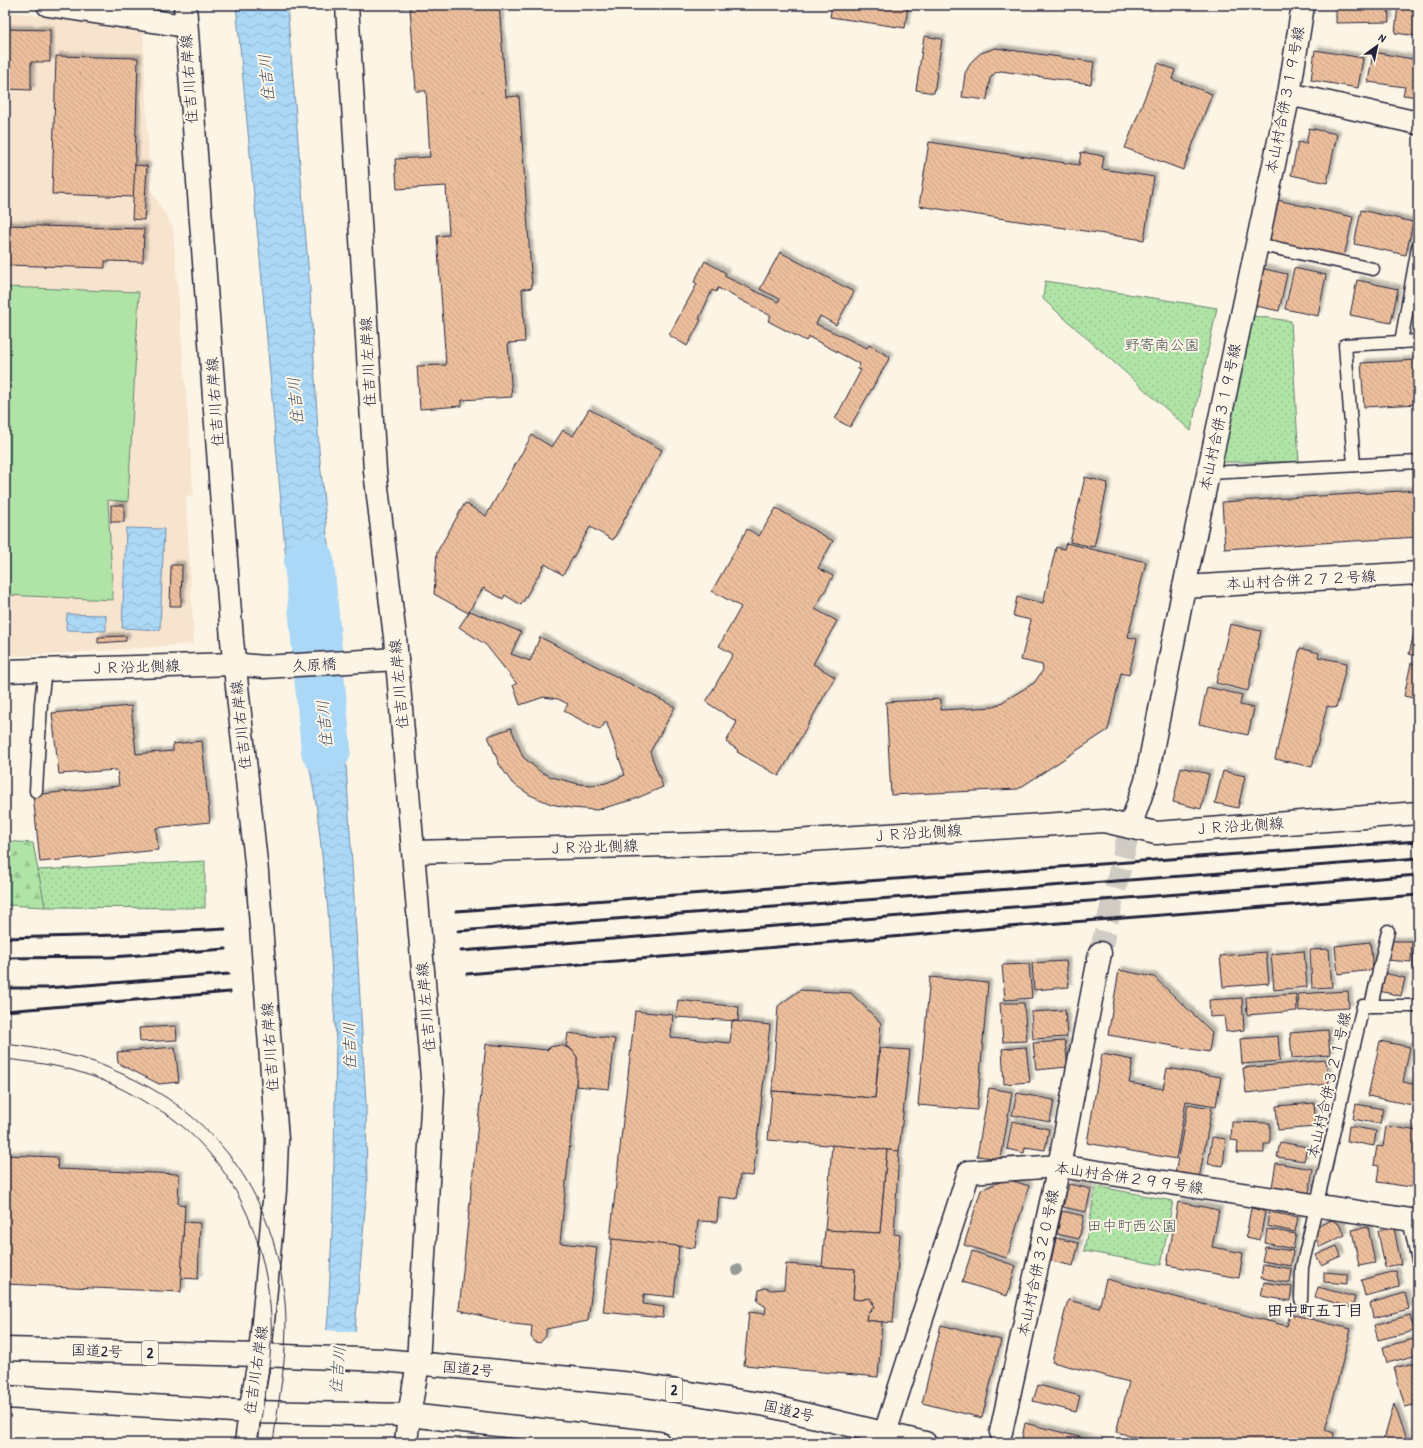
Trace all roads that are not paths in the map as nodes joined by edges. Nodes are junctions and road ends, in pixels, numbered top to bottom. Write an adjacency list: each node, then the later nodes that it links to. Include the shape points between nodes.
1 (48, 5): 4 (main road)
2 (347, 5): 17 (main road, 住吉川左岸線, via 374,471)
3 (1303, 5): 5 (main road, 本山村合併３１９号線)
4 (185, 15): 18 (main road, 住吉川右岸線)
5 (1289, 94): 6 (main road); 7 (main road, 本山村合併３１９号線)
6 (1418, 123)
7 (1257, 244): 9 (lane); 14 (main road, 本山村合併３１９号線)
8 (1418, 247): 11 (lane)
9 (1373, 269)
10 (1418, 341): 11 (lane)
11 (1401, 342): 13 (lane, via 1345,345)
12 (1418, 462): 13 (lane)
13 (1354, 466): 14 (lane)
14 (1208, 473): 16 (main road, 本山村合併３１９号線)
15 (1418, 573): 16 (main road, 本山村合併２７２号線)
16 (1184, 587): 24 (main road, 本山村合併３１９号線, via 1146,782)
17 (397, 659): 19 (main road, 久原橋); 25 (main road, 住吉川左岸線)
18 (234, 664): 19 (main road, ＪＲ沿北側線); 20 (main road, ＪＲ沿北側線); 36 (main road, 住吉川右岸線, via 257,872 277,1140)
19 (264, 667)
20 (46, 670): 21 (main road, ＪＲ沿北側線); 22 (lane, via 41,703)
21 (5, 671)
22 (36, 791)
23 (1418, 812): 24 (main road, ＪＲ沿北側線, via 1156,833)
24 (1130, 827): 25 (main road, ＪＲ沿北側線, via 1104,821 778,842)
25 (414, 852): 37 (main road, 住吉川左岸線, via 433,1090)
26 (1388, 931): 28 (lane, 本山村合併３２１号線)
27 (1100, 953): 30 (main road, 本山村合併３２０号線)
28 (1371, 1006): 29 (lane); 31 (lane, 本山村合併３２１号線, via 1364,1006)
29 (1418, 1006)
30 (1059, 1166): 31 (main road, 本山村合併２９９号線); 41 (main road, 本山村合併３２０号線); 42 (main road, 本山村合併２９９号線, via 969,1172)
31 (1316, 1206): 32 (main road, 本山村合併２９９号線); 34 (lane, via 1302,1267)
32 (1414, 1221): 33 (lane)
33 (1418, 1261)
34 (1301, 1300)
35 (5, 1349): 36 (main road, 国道2号 / 2)
36 (260, 1355): 37 (main road, 国道2号 / 2, via 383,1360); 39 (main road, 住吉川右岸線)
37 (418, 1364): 40 (main road, 住吉川左岸線); 42 (main road, 国道2号 / 2, via 633,1384 766,1405)
38 (5, 1397): 39 (main road)
39 (250, 1412): 40 (main road); 43 (main road, 住吉川右岸線)
40 (409, 1415): 44 (main road); 45 (main road)
41 (1001, 1432)
42 (885, 1433): 46 (main road, 国道2号 / 2)
43 (246, 1443)
44 (406, 1443)
45 (659, 1443)
46 (925, 1443)

